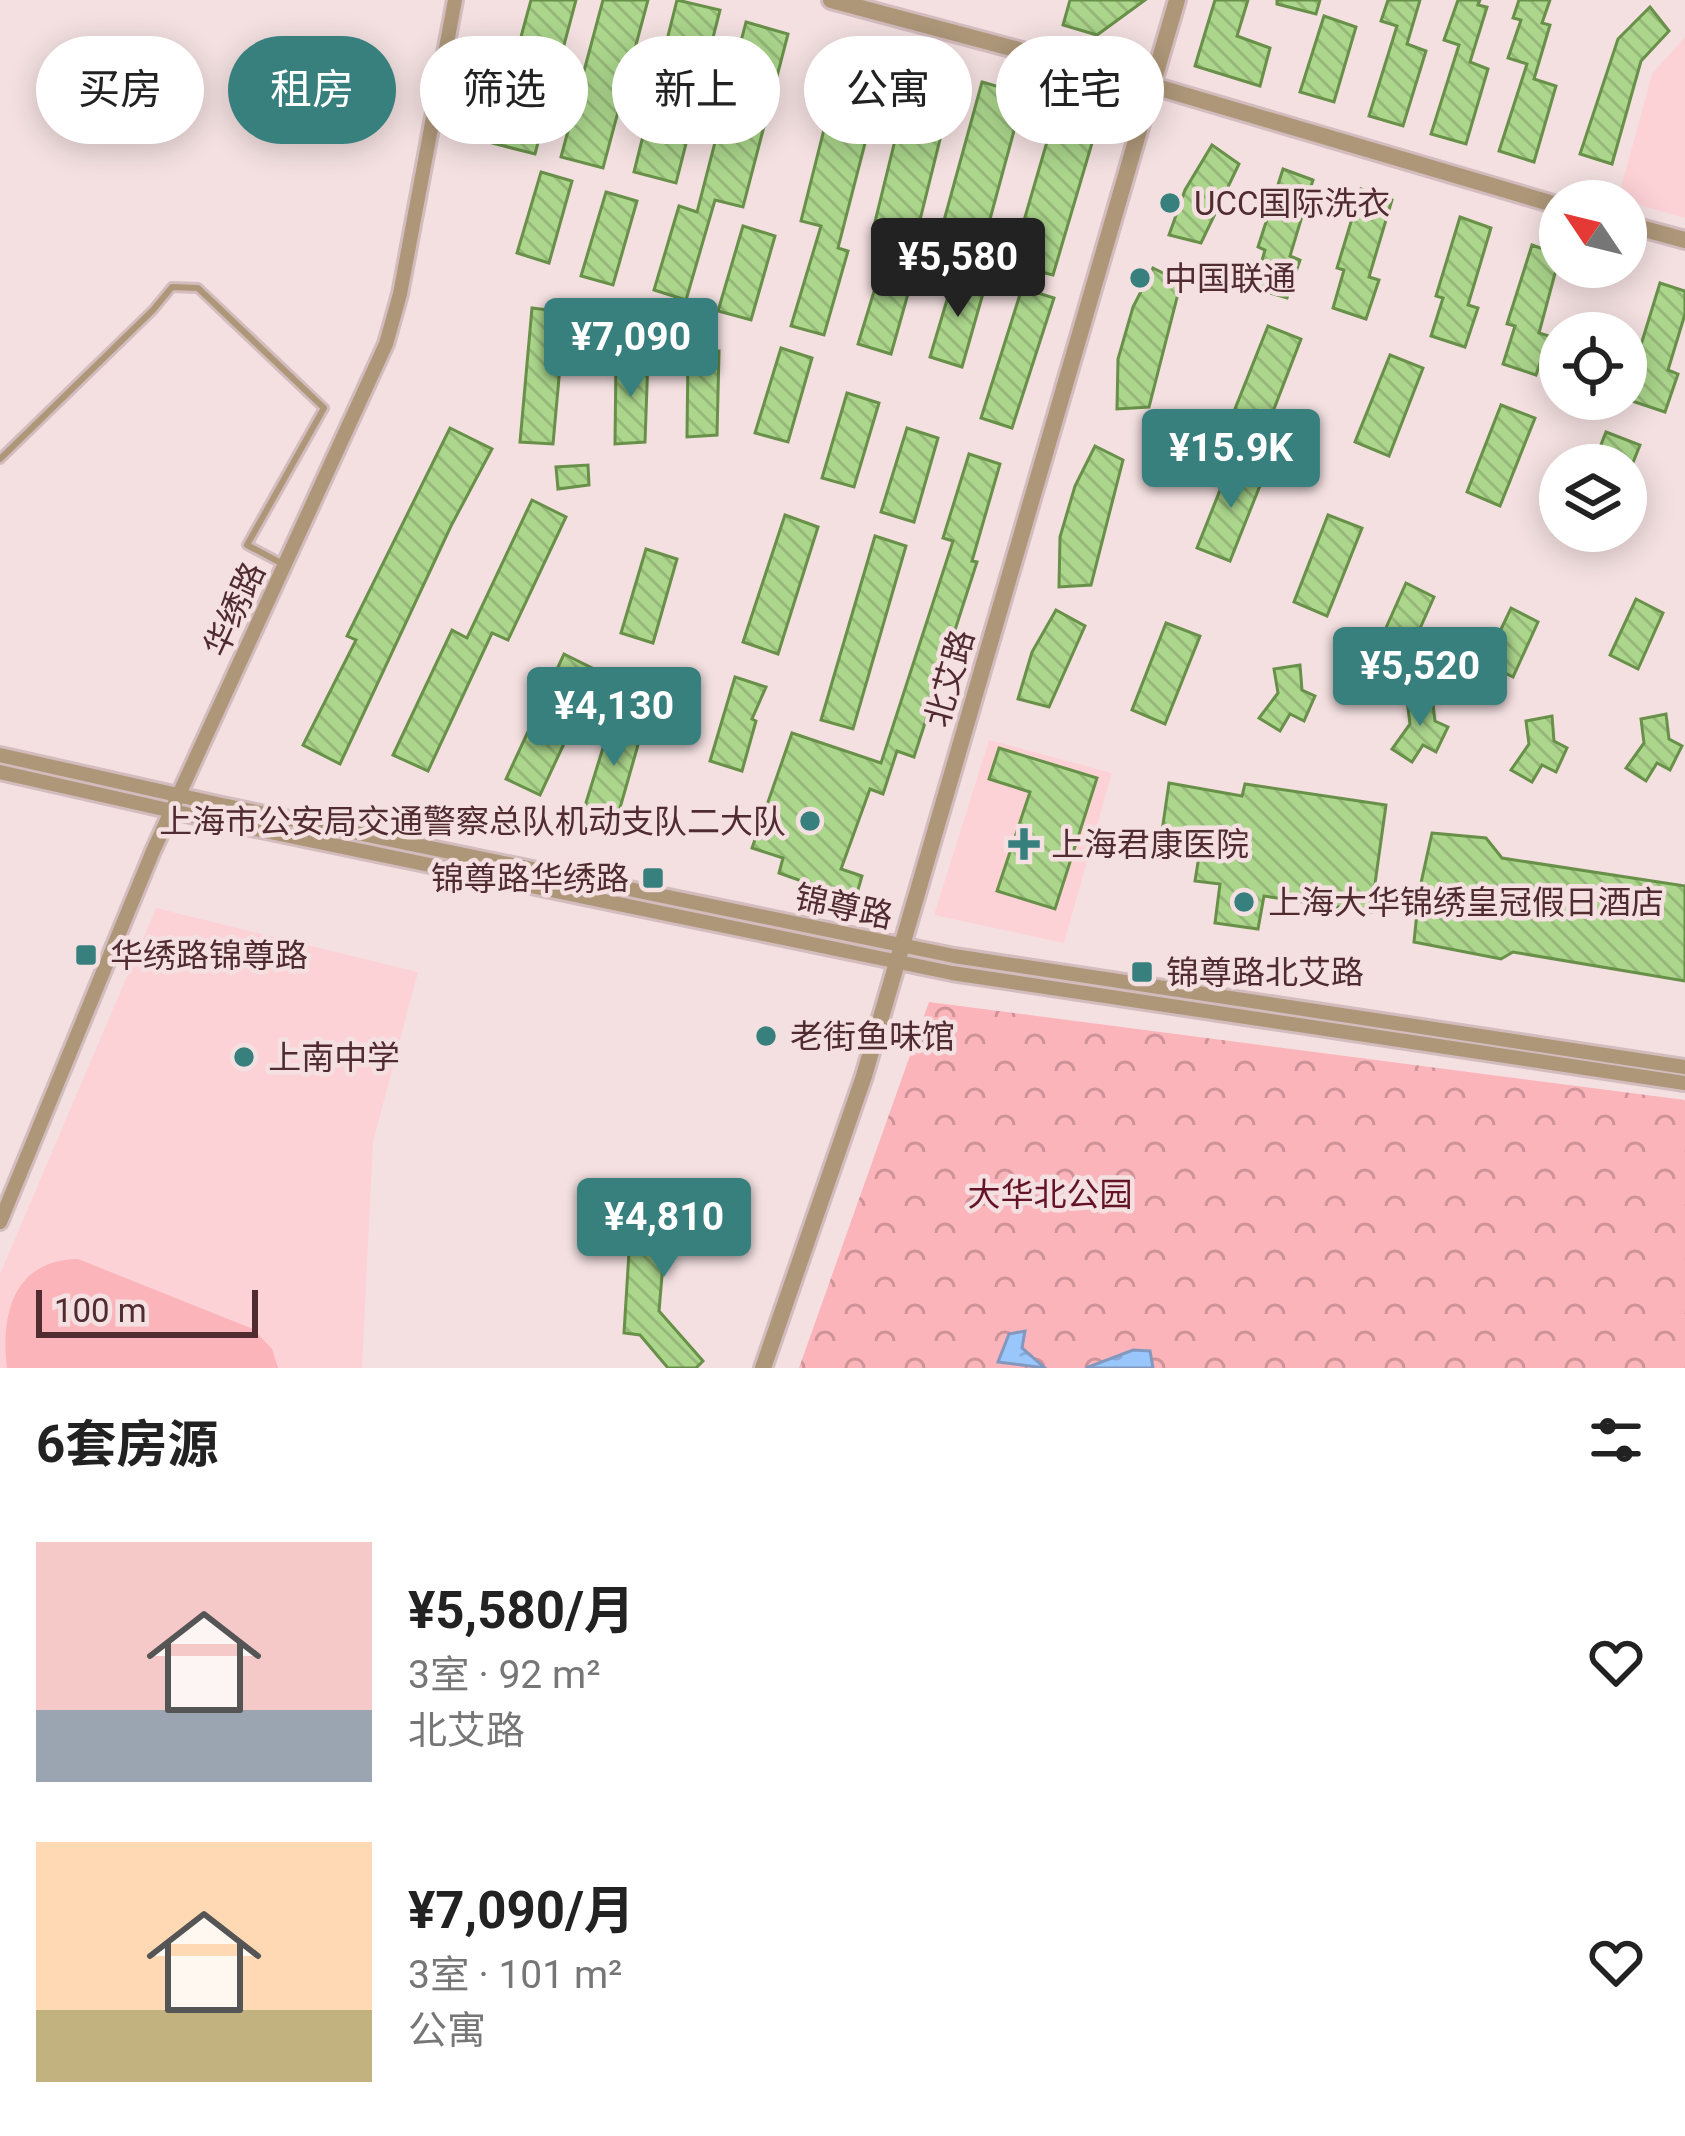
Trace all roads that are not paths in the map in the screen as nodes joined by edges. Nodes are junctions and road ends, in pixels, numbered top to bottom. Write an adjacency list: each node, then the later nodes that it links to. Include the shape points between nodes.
1 (454, 0): 12 (street, 华绣路, via 394,319)
2 (831, 0): 5 (street)
3 (1177, 0): 4 (street, 北艾路)
4 (1164, 41)
5 (996, 44)
6 (1164, 89): 8 (street)
7 (1133, 144): 17 (street, 北艾路)
8 (1539, 200)
9 (1647, 230): 10 (street)
10 (1685, 240)
11 (0, 459): 12 (lane, via 172,286 198,288 324,408 247,545)
12 (284, 565): 15 (street, 华绣路)
13 (0, 755): 15 (street, 锦尊路)
14 (0, 772): 16 (street, 锦尊路)
15 (178, 795): 16 (street, 华绣路); 17 (street, 锦尊路)
16 (171, 811): 17 (street, 锦尊路); 20 (street, 华绣路)
17 (900, 954): 18 (street, 锦尊路); 19 (street, 锦尊路); 21 (street, 北艾路)
18 (1685, 1067)
19 (1685, 1083)
20 (0, 1222)
21 (763, 1368)

